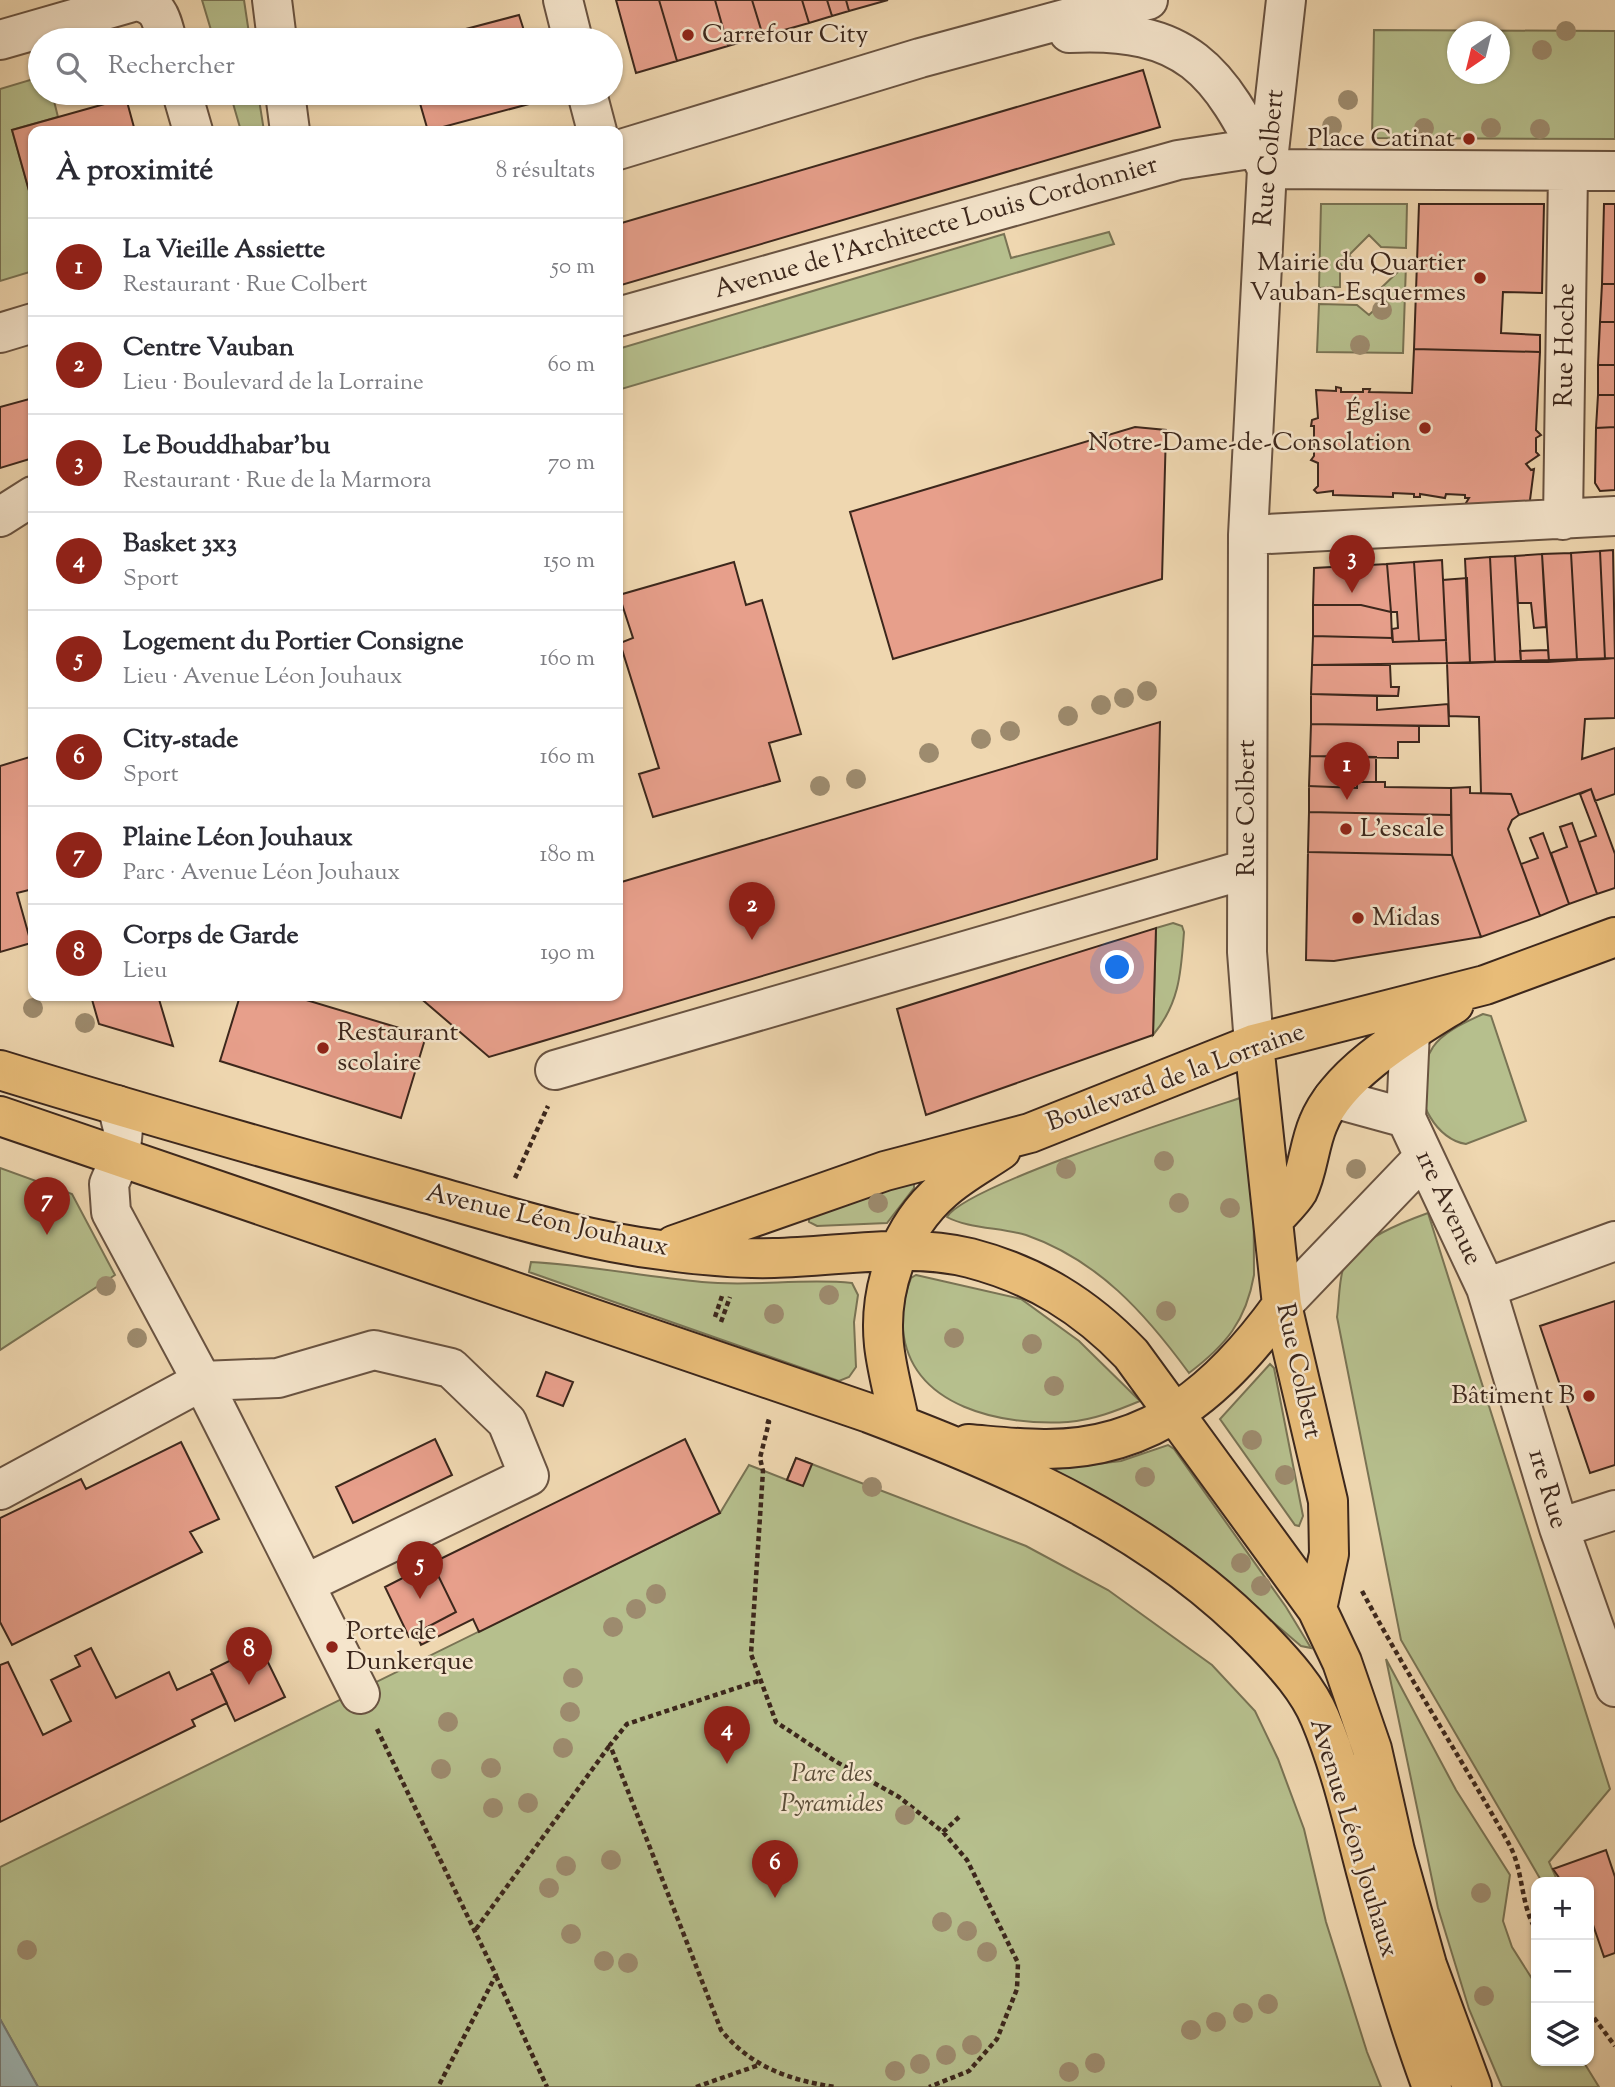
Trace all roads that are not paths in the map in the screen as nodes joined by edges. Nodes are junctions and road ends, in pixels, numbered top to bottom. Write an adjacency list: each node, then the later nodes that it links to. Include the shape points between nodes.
1 (272, 0): 7 (street)
2 (563, 0): 8 (street)
3 (1148, 0): 10 (street)
4 (1286, 0): 19 (street, Rue Colbert)
5 (42, 28): 6 (street, via 136,1 151,4 160,13)
6 (164, 28)
7 (276, 28)
8 (570, 28)
9 (28, 32): 11 (street)
10 (996, 38): 18 (street); 19 (street, via 1118,32 1169,44 1191,57 1217,83)
11 (0, 40)
12 (185, 105): 15 (street)
13 (287, 105): 16 (street)
14 (590, 105): 17 (street)
15 (192, 126)
16 (289, 126)
17 (596, 126)
18 (623, 149)
19 (1262, 158): 20 (street); 22 (street, Avenue de l'Architecte Louis Cordonnier, via 1178,160); 29 (street, Rue Colbert)
20 (1568, 171): 21 (street); 28 (street, Rue Hoche)
21 (1615, 171)
22 (623, 316)
23 (28, 325): 24 (street)
24 (0, 333)
25 (28, 498): 27 (street)
26 (1615, 516): 28 (street)
27 (0, 517)
28 (1563, 520): 29 (street)
29 (1248, 535): 30 (street, Rue Colbert)
30 (1247, 869): 34 (street, Rue Colbert); 36 (street)
31 (1615, 937): 32 (main road, Boulevard de la Lorraine)
32 (1485, 985): 33 (main road, Boulevard de la Lorraine); 34 (main road, Boulevard de la Lorraine)
33 (1410, 1031): 37 (main road, Boulevard de la Lorraine); 40 (street)
34 (1254, 1044): 41 (main road, Boulevard de la Lorraine); 44 (main road, Rue Colbert)
35 (0, 1070): 38 (main road, Avenue Léon Jouhaux)
36 (552, 1086)
37 (1333, 1098): 40 (street); 44 (main road, Boulevard de la Lorraine, via 1318,1122 1298,1191)
38 (117, 1105): 43 (street, via 123,1129); 46 (main road, Avenue Léon Jouhaux, via 499,1214)
39 (0, 1116): 43 (main road, Avenue Léon Jouhaux)
40 (1406, 1118): 42 (street, 1re Avenue)
41 (1030, 1133): 46 (main road, Boulevard de la Lorraine, via 885,1171); 47 (main road, Boulevard de la Lorraine, via 942,1191)
42 (1424, 1157): 48 (street, 1re Avenue); 49 (street)
43 (120, 1158): 50 (street, via 109,1184 111,1212); 52 (main road, Avenue Léon Jouhaux)
44 (1273, 1220): 49 (main road, Rue Colbert)
45 (1615, 1241): 48 (street, 1re Avenue)
46 (659, 1250): 47 (main road, Avenue Léon Jouhaux, via 771,1258)
47 (899, 1251): 51 (main road, Avenue Léon Jouhaux, via 965,1257 1004,1268 1074,1302 1105,1327); 52 (main road, Boulevard de la Lorraine, via 888,1281 884,1345)
48 (1486, 1288): 56 (street, 1re Rue)
49 (1282, 1305): 51 (main road, Avenue Léon Jouhaux, via 1227,1374); 58 (main road, Rue Colbert, via 1328,1501 1329,1554)
50 (202, 1381): 54 (street); 57 (street); 57 (street, via 278,1378 374,1350 451,1368 507,1422 529,1476)
51 (1177, 1413): 53 (main road, Avenue Léon Jouhaux, via 1110,1440 1079,1446 1045,1449); 58 (main road, Avenue Léon Jouhaux)
52 (900, 1424): 53 (main road, Avenue Léon Jouhaux)
53 (945, 1443): 61 (main road, Avenue Léon Jouhaux, via 1073,1502 1142,1541 1235,1615 1303,1689 1320,1716 1337,1765 1399,1997)
54 (0, 1490)
55 (1615, 1510): 56 (street)
56 (1559, 1528): 59 (street, 1re Rue)
57 (305, 1584): 60 (street)
58 (1317, 1609): 62 (main road, Avenue Léon Jouhaux, via 1373,1749 1395,1852 1427,1965)
59 (1615, 1687)
60 (360, 1694)
61 (1432, 2087)
62 (1472, 2087)

